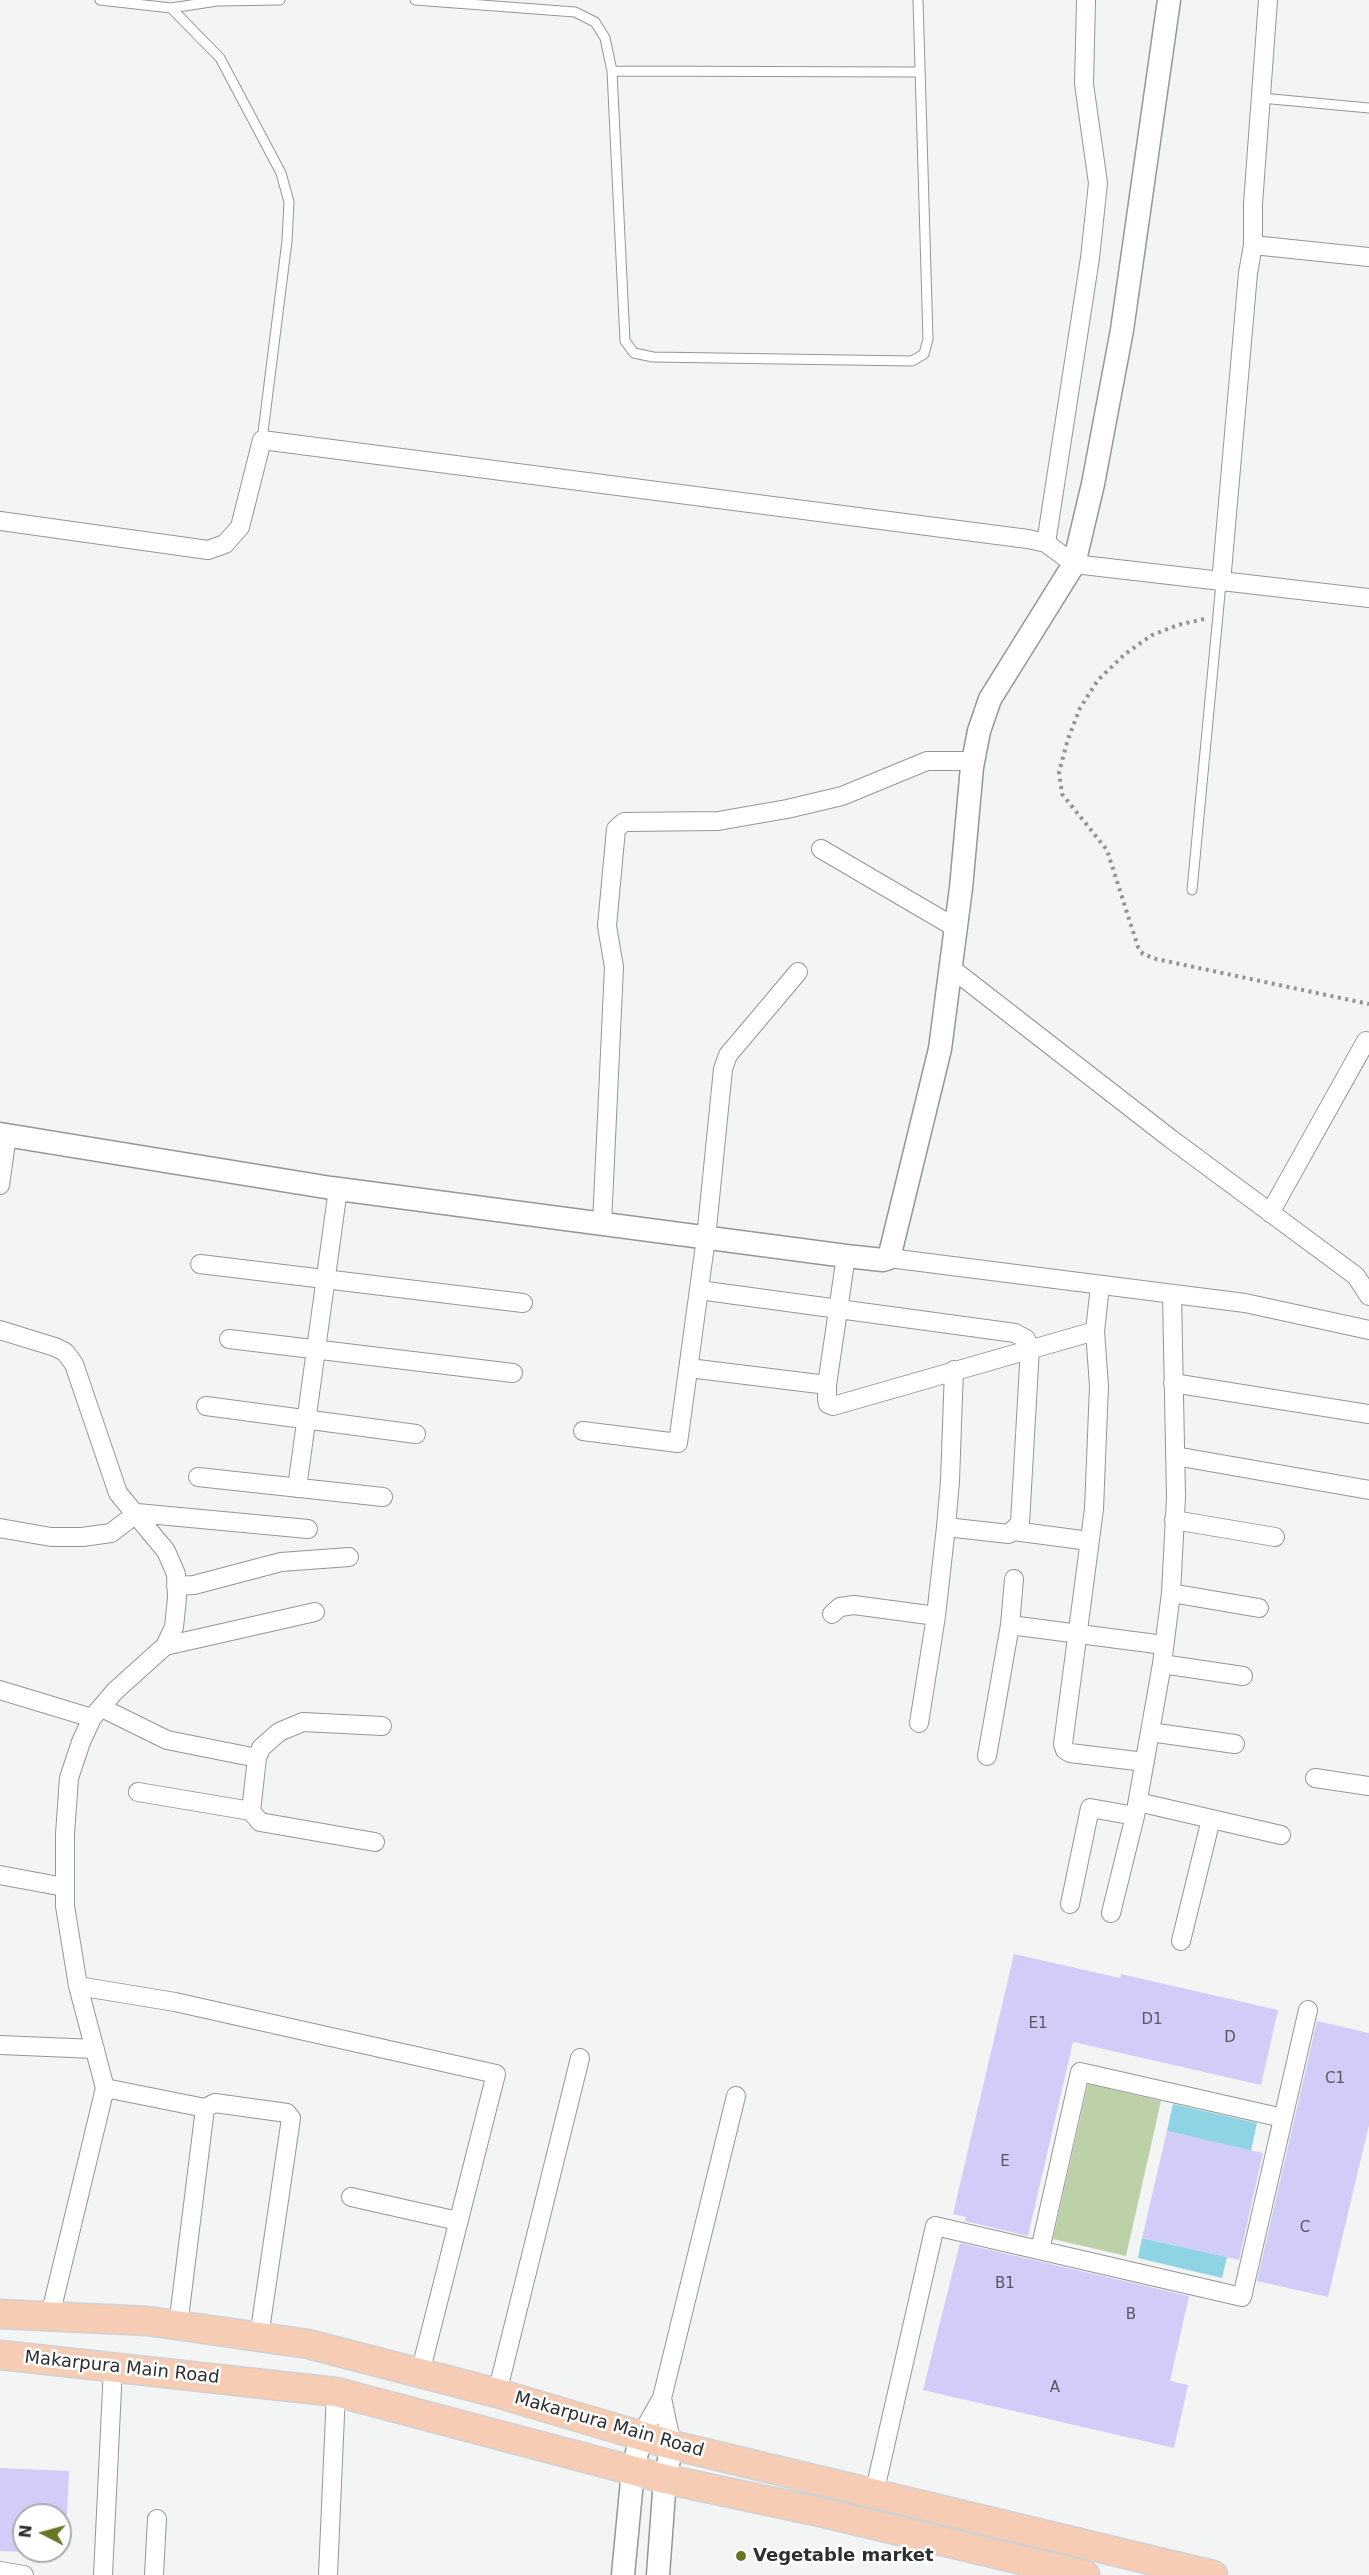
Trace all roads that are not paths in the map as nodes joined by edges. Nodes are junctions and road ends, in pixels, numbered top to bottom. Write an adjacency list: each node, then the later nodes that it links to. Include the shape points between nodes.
1 (100, 0): 9 (lane)
2 (258, 0): 3 (lane); 9 (lane)
3 (280, 0)
4 (416, 0): 10 (lane, via 575,12 595,22 604,38)
5 (918, 0): 11 (lane)
6 (1086, 0): 18 (street, via 1084,84 1098,183)
7 (1169, 0): 19 (street, via 1122,330)
8 (1268, 0): 12 (street)
9 (171, 8): 16 (lane, via 220,58 281,173 289,202)
10 (612, 71): 11 (lane); 11 (lane, via 625,341 634,353 652,357 912,361 924,354 928,339)
11 (920, 72)
12 (1261, 98): 13 (lane); 14 (street)
13 (1369, 108)
14 (1253, 245): 15 (street); 20 (street)
15 (1369, 257)
16 (262, 440): 17 (street, via 240,527 225,544 208,550); 18 (street)
17 (0, 521)
18 (1046, 543): 19 (street)
19 (1074, 564): 20 (street); 22 (street, via 990,699)
20 (1221, 583): 21 (street); 24 (lane)
21 (1369, 598)
22 (973, 761): 25 (street); 33 (street, via 927,761 842,796 787,809 718,821 624,822 616,829 607,926 614,967)
23 (822, 849): 25 (street)
24 (1192, 890)
25 (956, 928): 26 (street)
26 (951, 968): 32 (street); 36 (street, via 940,1049)
27 (798, 972): 34 (street, via 728,1055)
28 (1366, 1041): 32 (street)
29 (4, 1134): 30 (street); 31 (street)
30 (0, 1185)
31 (338, 1189): 33 (street); 38 (street)
32 (1270, 1213): 42 (street, via 1356,1276)
33 (602, 1224): 34 (street)
34 (706, 1238): 35 (street); 40 (street)
35 (846, 1256): 36 (street); 44 (street)
36 (889, 1258): 39 (street)
37 (200, 1264): 38 (street)
38 (326, 1279): 43 (street); 50 (street)
39 (1100, 1286): 41 (street); 47 (street)
40 (699, 1290): 44 (street); 51 (street)
41 (1172, 1294): 46 (street, via 1245,1303); 54 (street)
42 (1369, 1296)
43 (523, 1303)
44 (839, 1307): 49 (street, via 1015,1333 1026,1339); 55 (street)
45 (0, 1330): 66 (street, via 55,1347 74,1364 118,1493)
46 (1369, 1330)
47 (1095, 1331): 49 (street); 73 (street, via 1100,1386)
48 (229, 1339): 50 (street)
49 (1030, 1348): 52 (street); 71 (street, via 1020,1523)
50 (316, 1350): 53 (street); 58 (street)
51 (689, 1368): 55 (street); 59 (street, via 678,1443)
52 (954, 1370): 55 (street, via 833,1406 828,1404); 68 (street)
53 (513, 1373)
54 (1173, 1383): 57 (street); 61 (street)
55 (827, 1385)
56 (206, 1406): 58 (street)
57 (1369, 1414)
58 (307, 1418): 60 (street); 63 (street)
59 (583, 1431)
60 (416, 1434)
61 (1175, 1456): 64 (street); 67 (street)
62 (198, 1477): 63 (street)
63 (297, 1488): 65 (street)
64 (1369, 1490)
65 (383, 1497)
66 (137, 1513): 69 (street, via 111,1533 82,1537 51,1537); 70 (street); 76 (street, via 166,1551 176,1574)
67 (1174, 1520): 72 (street); 77 (street)
68 (946, 1527): 71 (street, via 1009,1534); 81 (street)
69 (0, 1528)
70 (308, 1529)
71 (1014, 1531): 73 (street)
72 (1275, 1537)
73 (1089, 1541): 83 (street)
74 (349, 1557): 76 (street, via 281,1562 194,1585)
75 (1014, 1579): 82 (street)
76 (176, 1586): 84 (street, via 174,1627)
77 (1171, 1593): 78 (street); 85 (street)
78 (1259, 1608)
79 (315, 1612): 84 (street)
80 (832, 1614): 81 (street, via 840,1607 854,1605)
81 (936, 1616): 89 (street)
82 (1010, 1625): 83 (street); 93 (street)
83 (1078, 1634): 85 (street); 95 (street, via 1065,1750)
84 (165, 1646): 88 (street, via 115,1691)
85 (1163, 1654): 86 (street); 91 (street)
86 (1243, 1677)
87 (0, 1690): 88 (street)
88 (97, 1713): 94 (street, via 167,1740); 105 (street, via 81,1742 69,1778)
89 (919, 1723)
90 (381, 1726): 94 (street, via 303,1722 279,1732 261,1748)
91 (1150, 1732): 92 (street); 95 (street)
92 (1234, 1744)
93 (987, 1756)
94 (257, 1758): 100 (street)
95 (1145, 1762): 99 (street)
96 (1315, 1778): 97 (street)
97 (1369, 1786)
98 (138, 1792): 100 (street)
99 (1137, 1809): 101 (street); 106 (street, via 1090,1809); 107 (street)
100 (251, 1811): 103 (street, via 260,1822)
101 (1211, 1819): 102 (street); 108 (street)
102 (1281, 1835)
103 (375, 1842)
104 (0, 1875): 105 (street)
105 (64, 1887): 109 (street)
106 (1070, 1904)
107 (1111, 1913)
108 (1181, 1941)
109 (78, 1986): 112 (street); 119 (street, via 175,2002 494,2072 497,2077)
110 (1308, 2010): 117 (street)
111 (0, 2045): 112 (street)
112 (95, 2049): 114 (street)
113 (580, 2058): 129 (street)
114 (105, 2088): 116 (street); 122 (street)
115 (736, 2096): 130 (street)
116 (205, 2108): 123 (street); 124 (street, via 215,2103 287,2113 291,2118)
117 (1283, 2118): 120 (street, via 1080,2072); 120 (street, via 1242,2297)
118 (351, 2197): 119 (street)
119 (458, 2222): 127 (street)
120 (1040, 2250): 135 (street, via 935,2226)
121 (0, 2314): 122 (highway, Makarpura Main Road)
122 (50, 2316): 123 (highway, Makarpura Main Road)
123 (178, 2326): 124 (highway, Makarpura Main Road)
124 (259, 2337): 127 (highway, Makarpura Main Road, via 308,2344)
125 (0, 2355): 126 (highway, Makarpura Main Road)
126 (113, 2368): 128 (highway, Makarpura Main Road); 139 (street)
127 (420, 2373): 129 (highway, Makarpura Main Road)
128 (336, 2392): 133 (highway, Makarpura Main Road); 141 (street)
129 (497, 2393): 131 (highway, Makarpura Main Road)
130 (662, 2398): 131 (street); 132 (street)
131 (641, 2435): 132 (highway, Makarpura Main Road); 133 (street)
132 (672, 2445): 134 (street); 135 (highway, Makarpura Main Road)
133 (633, 2470): 134 (highway, Makarpura Main Road); 142 (street)
134 (665, 2479): 143 (street); 144 (highway, Makarpura Main Road)
135 (874, 2494): 145 (highway, Makarpura Main Road)
136 (157, 2519): 140 (street)
137 (0, 2571): 138 (street)
138 (24, 2575)
139 (103, 2575)
140 (154, 2575)
141 (328, 2575)
142 (623, 2575)
143 (658, 2575)
144 (1085, 2575)
145 (1212, 2575)

